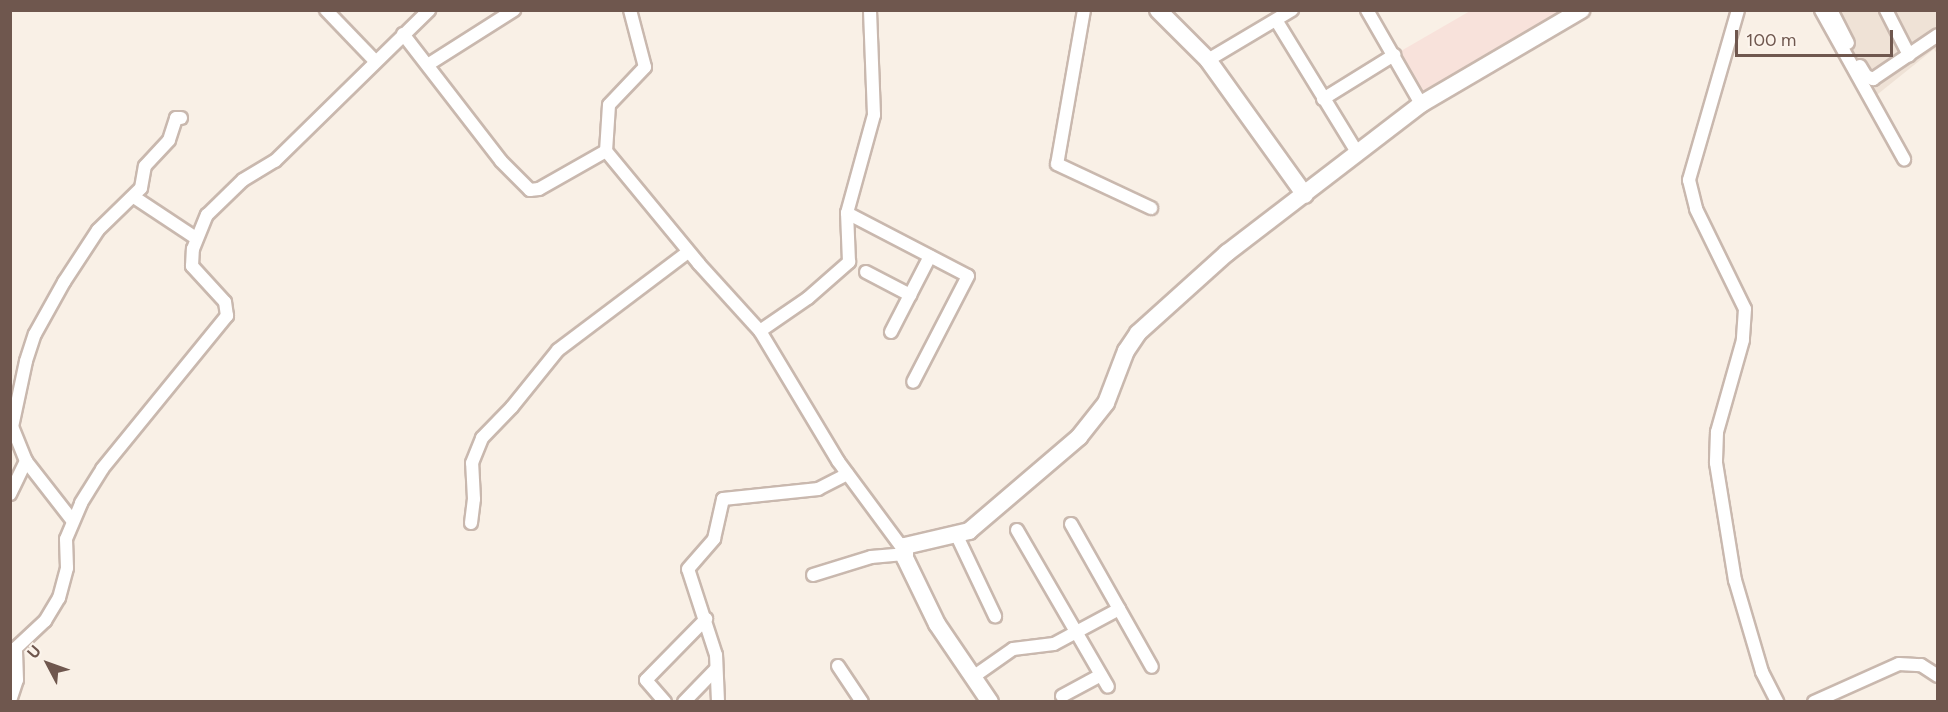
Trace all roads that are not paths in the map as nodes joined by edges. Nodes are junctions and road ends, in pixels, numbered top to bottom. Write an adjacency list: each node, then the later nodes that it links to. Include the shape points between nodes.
1 (326, 10): 21 (street)
2 (429, 10): 16 (street)
3 (514, 10): 22 (street)
4 (630, 10): 26 (street, via 645,67 609,105)
5 (870, 10): 32 (street, via 874,115)
6 (1084, 10): 31 (street, via 1057,164)
7 (1158, 10): 20 (street)
8 (1292, 10): 15 (street)
9 (1367, 10): 18 (street)
10 (1581, 10): 24 (street)
11 (1738, 10): 70 (street, via 1689,180 1696,209 1745,309 1743,340 1717,432 1716,463 1735,580 1762,672)
12 (1821, 10): 28 (street)
13 (1831, 10): 19 (street, via 1870,79)
14 (1886, 10): 19 (street)
15 (1276, 20): 20 (street); 23 (street)
16 (404, 34): 21 (street); 22 (street)
17 (1938, 35): 19 (street)
18 (1394, 55): 23 (street); 24 (street)
19 (1909, 55)
20 (1208, 60): 29 (street)
21 (375, 61): 33 (street, via 275,161 224,196 207,216)
22 (429, 64): 26 (street, via 501,161 530,190 540,189)
23 (1323, 99): 27 (street)
24 (1421, 104): 27 (street)
25 (181, 118): 30 (street, via 176,118 169,140 145,166 144,184)
26 (606, 151): 34 (street)
27 (1357, 152): 29 (street)
28 (1904, 159)
29 (1305, 195): 48 (street, via 1227,253 1145,324 1126,351 1106,403 1079,437 979,524)
30 (134, 197): 33 (street); 41 (street, via 98,230 35,334 12,427)
31 (1151, 208)
32 (847, 213): 35 (street); 38 (street, via 851,257 847,266)
33 (196, 238): 44 (street, via 192,266 225,302 227,316 102,469)
34 (688, 252): 38 (street); 45 (street, via 558,350 482,438 472,463)
35 (930, 256): 37 (street); 40 (street, via 968,276)
36 (866, 272): 37 (street)
37 (910, 295): 39 (street)
38 (760, 331): 42 (street)
39 (891, 332)
40 (913, 382)
41 (26, 461): 43 (street); 44 (street)
42 (847, 474): 49 (street); 53 (street, via 818,489 723,499 714,539 688,569)
43 (10, 494)
44 (72, 520): 64 (street, via 59,598 45,621 17,644 17,680)
45 (471, 523)
46 (1071, 524): 51 (street)
47 (1017, 530): 54 (street)
48 (957, 536): 49 (street, via 910,544); 52 (street)
49 (904, 552): 50 (street, via 871,557); 60 (street, via 937,624)
50 (813, 575)
51 (1119, 609): 54 (street); 56 (street)
52 (995, 616)
53 (706, 619): 57 (street); 65 (street, via 646,680)
54 (1077, 633): 58 (street); 60 (street, via 1045,646 1013,649)
55 (838, 666): 68 (street)
56 (1152, 667)
57 (716, 669): 61 (street); 67 (street)
58 (1101, 675): 62 (street); 63 (street)
59 (1938, 676): 71 (street, via 1921,665 1899,664)
60 (973, 677): 69 (street)
61 (699, 686): 66 (street); 67 (street)
62 (1108, 687)
63 (1062, 696)
64 (10, 700)
65 (665, 702)
66 (684, 702)
67 (717, 702)
68 (862, 702)
69 (990, 702)
70 (1777, 702)
71 (1814, 702)

